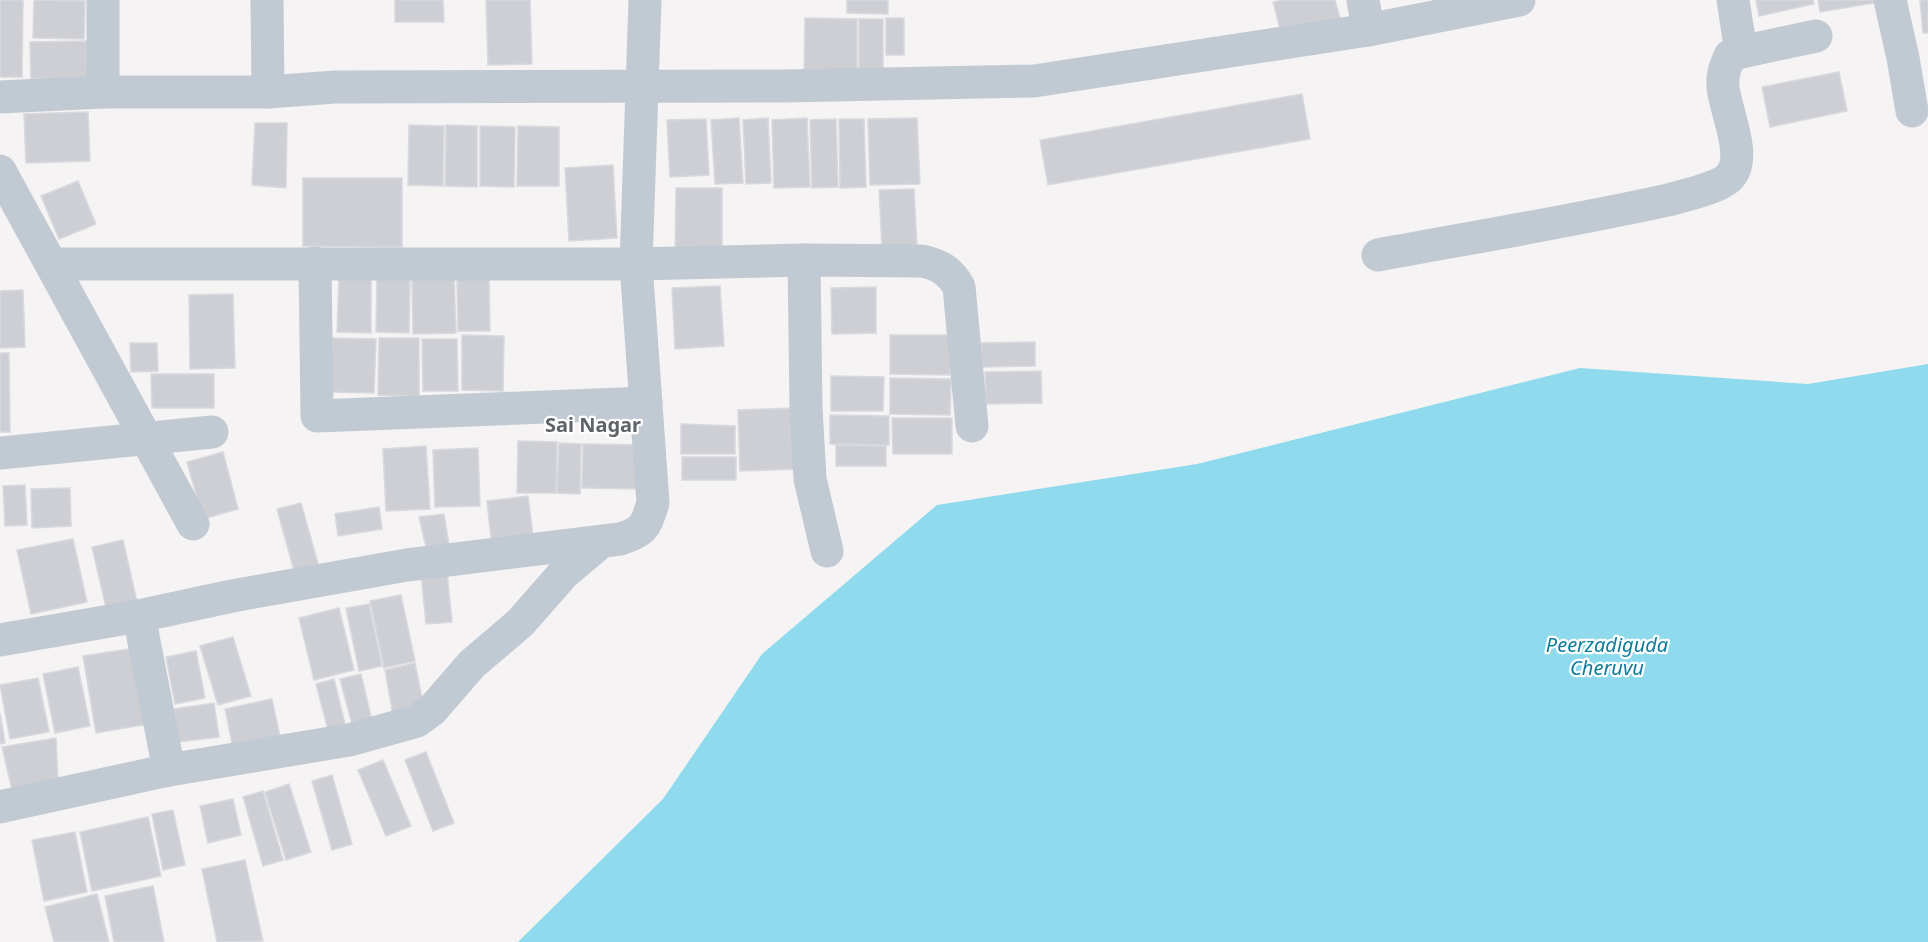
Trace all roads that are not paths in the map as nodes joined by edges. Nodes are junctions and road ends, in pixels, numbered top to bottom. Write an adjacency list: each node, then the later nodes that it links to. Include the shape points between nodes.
1 (103, 0): 12 (street)
2 (267, 0): 13 (street)
3 (645, 0): 11 (street)
4 (1519, 0): 7 (street)
5 (1733, 0): 9 (street)
6 (1890, 0): 10 (street)
7 (1365, 15): 11 (street, via 1034,81)
8 (1816, 36): 9 (street)
9 (1742, 52): 17 (street, via 1730,56 1724,70 1723,87 1736,164 1732,175 1720,184 1670,199)
10 (1916, 55): 15 (street)
11 (641, 87): 13 (street, via 335,87); 21 (street)
12 (103, 92): 13 (street); 14 (street)
13 (268, 92)
14 (0, 97)
15 (1912, 111)
16 (0, 171): 20 (street)
17 (1378, 255)
18 (804, 260): 21 (street); 23 (street, via 922,261 940,266 953,276 959,287); 29 (street, via 810,479)
19 (315, 263): 20 (street); 21 (street); 22 (street, via 317,416)
20 (52, 264): 25 (street)
21 (636, 264): 22 (street)
22 (646, 403): 28 (street, via 652,503 647,521 639,533)
23 (972, 426)
24 (212, 432): 25 (street)
25 (148, 439): 26 (street); 27 (street)
26 (0, 453)
27 (194, 524)
28 (601, 542): 30 (street, via 407,565); 32 (street, via 564,573 520,623 472,664 432,710 417,721 349,740)
29 (827, 551)
30 (139, 616): 31 (street); 32 (street)
31 (0, 640)
32 (169, 770): 33 (street)
33 (0, 807)

